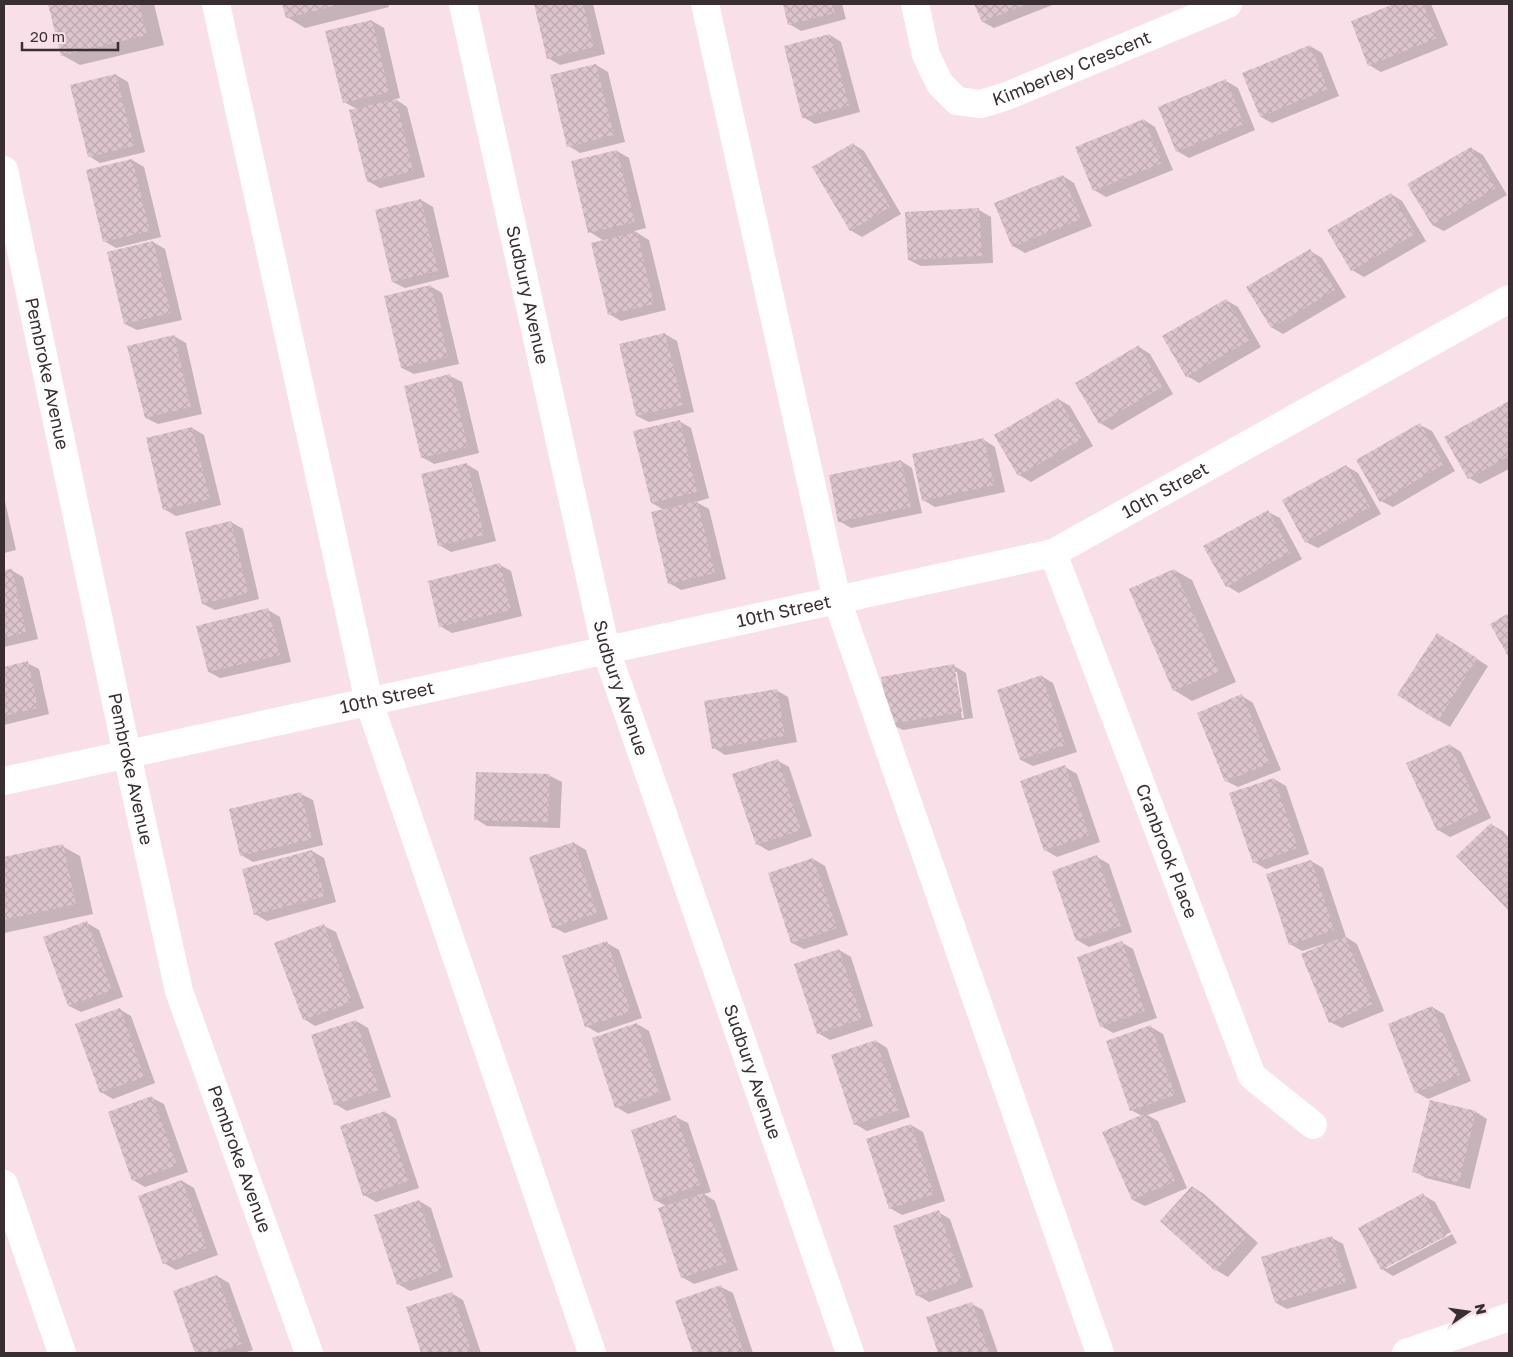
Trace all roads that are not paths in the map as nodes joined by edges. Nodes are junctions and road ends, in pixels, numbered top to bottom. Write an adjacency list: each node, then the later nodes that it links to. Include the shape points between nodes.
1 (216, 4): 11 (street)
2 (463, 4): 10 (street, Sudbury Avenue)
3 (705, 4): 9 (street)
4 (915, 4): 5 (street, Kimberley Crescent, via 926,55 940,84 957,101 981,104)
5 (1228, 4)
6 (4, 170): 12 (street, Pembroke Avenue)
7 (1509, 299): 8 (street, 10th Street)
8 (1053, 553): 9 (street, 10th Street); 14 (street, Cranbrook Place, via 1252,1076)
9 (837, 600): 10 (street, 10th Street); 21 (street)
10 (606, 650): 11 (street, 10th Street); 20 (street, Sudbury Avenue)
11 (369, 702): 12 (street, 10th Street); 19 (street)
12 (127, 754): 13 (street, 10th Street); 18 (street, Pembroke Avenue, via 178,991)
13 (4, 781)
14 (1313, 1125)
15 (4, 1184): 17 (street)
16 (1509, 1316): 22 (street)
17 (62, 1353)
18 (309, 1353)
19 (592, 1353)
20 (850, 1353)
21 (1100, 1353)
22 (1406, 1353)

